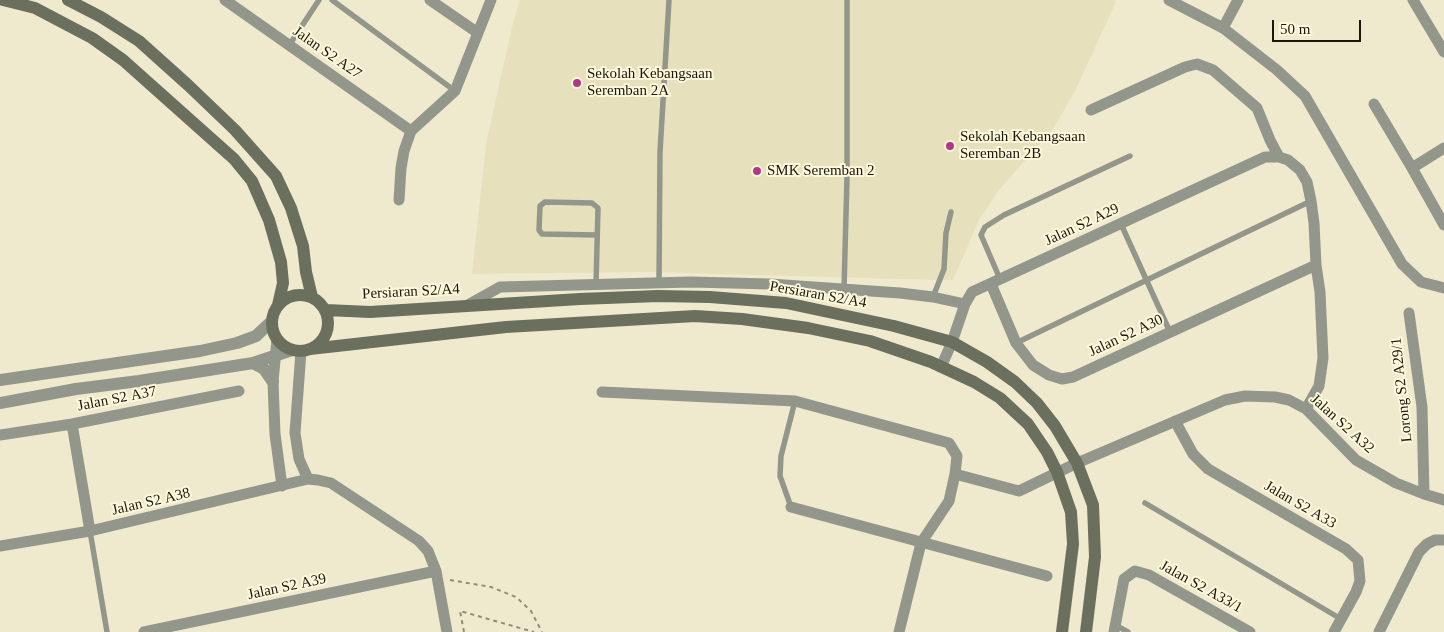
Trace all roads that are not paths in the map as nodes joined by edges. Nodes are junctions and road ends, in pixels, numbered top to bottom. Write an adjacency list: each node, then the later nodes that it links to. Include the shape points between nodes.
1 (4, 0): 13 (main road)
2 (68, 0): 40 (main road, via 139,42 235,130 276,176 303,246)
3 (225, 0): 16 (street, Jalan S2 A27)
4 (319, 0): 16 (lane)
5 (332, 0): 18 (lane)
6 (430, 0): 15 (street)
7 (491, 0): 15 (street)
8 (669, 0): 35 (lane, via 660,152)
9 (847, 0): 38 (lane)
10 (1169, 0): 14 (street)
11 (1238, 0): 14 (street)
12 (1413, 0): 17 (street)
13 (26, 2): 42 (main road, via 92,38 123,60 234,159 252,181 269,220 281,262 283,283)
14 (1223, 28): 37 (street, via 1305,96 1402,264 1422,282)
15 (478, 33): 18 (street)
16 (290, 44): 21 (street, Jalan S2 A27)
17 (1444, 52)
18 (455, 91): 21 (street)
19 (1374, 104): 25 (street)
20 (1090, 110): 24 (street, via 1197,64 1212,70 1257,108)
21 (411, 131): 26 (street, via 401,168)
22 (1444, 148): 25 (street)
23 (1130, 156): 34 (lane, via 985,227 981,235)
24 (1279, 157): 27 (street, via 1300,170); 29 (street, Jalan S2 A29, via 1265,157)
25 (1412, 168): 30 (street)
26 (399, 200)
27 (1311, 200): 32 (street); 33 (lane)
28 (951, 212): 41 (lane, via 944,270)
29 (1121, 224): 33 (lane); 34 (street, Jalan S2 A29)
30 (1444, 225)
31 (597, 235): 31 (lane, via 598,208 592,203 545,202 540,206 539,230 542,234); 36 (lane)
32 (1316, 265): 48 (street, Jalan S2 A30); 62 (street, via 1323,358 1319,386)
33 (1146, 281): 48 (lane); 51 (lane)
34 (996, 282): 43 (street, Jalan S2 A29, via 972,292); 51 (street, Jalan S2 A30)
35 (658, 283): 36 (street); 38 (street, via 770,284); 39 (street)
36 (596, 284): 44 (street, via 500,286)
37 (1444, 288)
38 (844, 289): 41 (street)
39 (658, 296): 44 (main road, Persiaran S2/A4); 50 (main road, Persiaran S2/A4, via 786,303)
40 (312, 297): 42 (main road, via 294,295); 45 (main road)
41 (933, 297): 43 (street)
42 (278, 304): 47 (main road)
43 (965, 304): 50 (street, Jalan S2 A29)
44 (466, 306): 45 (main road, Persiaran S2/A4, via 370,312)
45 (326, 310): 52 (main road, via 328,329 324,337 318,344)
46 (1409, 313): 71 (street, Lorong S2 A29/1, via 1422,407)
47 (271, 322): 49 (main road); 56 (street, via 256,336 200,351)
48 (1170, 332): 51 (street, Jalan S2 A30, via 1074,377 1062,379 1033,365)
49 (277, 339): 52 (main road, via 283,346); 53 (street)
50 (952, 342): 55 (street, Jalan S2 A29); 66 (main road, Persiaran S2/A4, via 1015,382 1037,403)
51 (1016, 343)
52 (301, 350): 53 (street); 55 (main road, via 506,327 695,316 808,328 870,341); 69 (street, via 295,433 299,459)
53 (275, 357): 54 (street); 57 (street)
54 (253, 363): 57 (street, via 264,369); 61 (street)
55 (941, 367): 67 (main road, via 1000,398 1028,424 1048,452)
56 (0, 380)
57 (273, 382): 70 (street)
58 (239, 391): 64 (street, Jalan S2 A37)
59 (602, 392): 60 (street)
60 (795, 401): 68 (street, via 949,443 957,456); 74 (lane, via 781,456 780,476)
61 (0, 403)
62 (1306, 409): 63 (street, Jalan S2 A32, via 1282,399 1245,396 1225,400); 71 (street, Jalan S2 A32, via 1356,460 1396,483)
63 (1175, 421): 66 (street, Jalan S2 A32); 81 (street, Jalan S2 A33, via 1193,454 1208,470 1346,549 1358,560 1360,581)
64 (72, 424): 65 (street, Jalan S2 A37); 75 (street)
65 (0, 435)
66 (1078, 462): 67 (street, Jalan S2 A32); 88 (main road, Persiaran S2/A4, via 1094,514 1096,557)
67 (1057, 472): 68 (street, Jalan S2 A32, via 1019,491); 87 (main road, via 1071,512 1073,544)
68 (955, 474): 77 (street, via 949,501)
69 (308, 479): 70 (street, Jalan S2 A38); 79 (street, via 331,484 419,541 428,551)
70 (282, 486): 75 (street, Jalan S2 A38)
71 (1424, 494): 72 (street, Jalan S2 A32)
72 (1444, 500)
73 (1145, 503): 81 (lane)
74 (791, 506): 77 (street)
75 (90, 531): 78 (street, Jalan S2 A38); 83 (lane)
76 (1444, 540): 92 (street, via 1435,540 1419,552)
77 (921, 543): 80 (street); 86 (street)
78 (0, 546)
79 (437, 575): 84 (street, Jalan S2 A39); 85 (street)
80 (1048, 576)
81 (1341, 619): 91 (street, Jalan S2 A33)
82 (1114, 628): 89 (lane); 90 (street, Jalan S2 A33/1, via 1124,579 1135,570)
83 (107, 632)
84 (144, 632)
85 (448, 632)
86 (899, 632)
87 (1062, 632)
88 (1086, 632)
89 (1128, 632)
90 (1250, 632)
91 (1334, 632)
92 (1379, 632)

